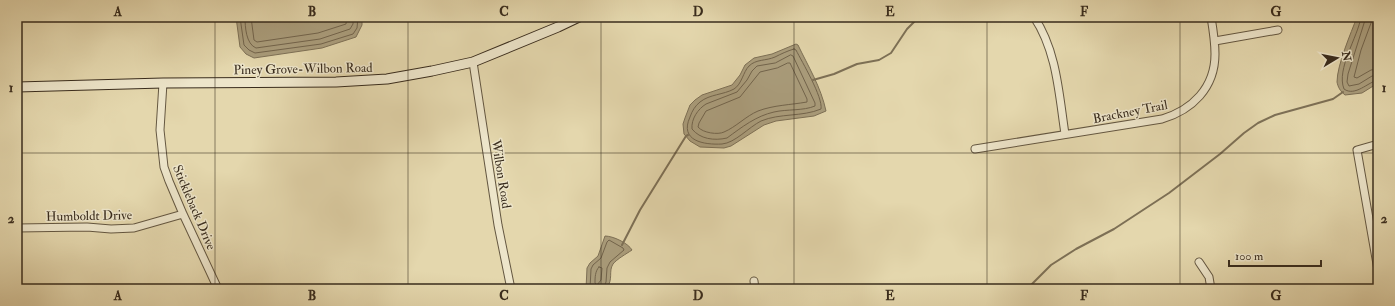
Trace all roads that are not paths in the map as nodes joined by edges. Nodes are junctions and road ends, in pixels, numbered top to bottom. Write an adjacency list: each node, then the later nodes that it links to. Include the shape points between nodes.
1 (579, 17): 6 (street, Piney Grove-Wilbon Road)
2 (1034, 17): 9 (street, via 1052,54)
3 (1211, 17): 5 (street, Brackney Trail)
4 (1278, 30): 5 (street)
5 (1215, 41): 9 (street, Brackney Trail, via 1214,65 1210,80 1195,102 1181,112 1162,120)
6 (473, 62): 7 (street, Piney Grove-Wilbon Road, via 387,79 336,82); 18 (street, Wilbon Road, via 498,225)
7 (163, 83): 8 (street, Piney Grove-Wilbon Road); 12 (street, Stickleback Drive, via 160,130 164,167)
8 (17, 87)
9 (1065, 134): 11 (street, Brackney Trail)
10 (1378, 144): 15 (street, via 1357,150)
11 (976, 148)
12 (183, 214): 13 (street, Humboldt Drive, via 134,228 111,230 87,227); 17 (street, Stickleback Drive)
13 (17, 228)
14 (1199, 262): 20 (street, via 1209,277)
15 (1378, 270)
16 (754, 281): 19 (street)
17 (218, 289)
18 (511, 289)
19 (755, 289)
20 (1211, 289)

